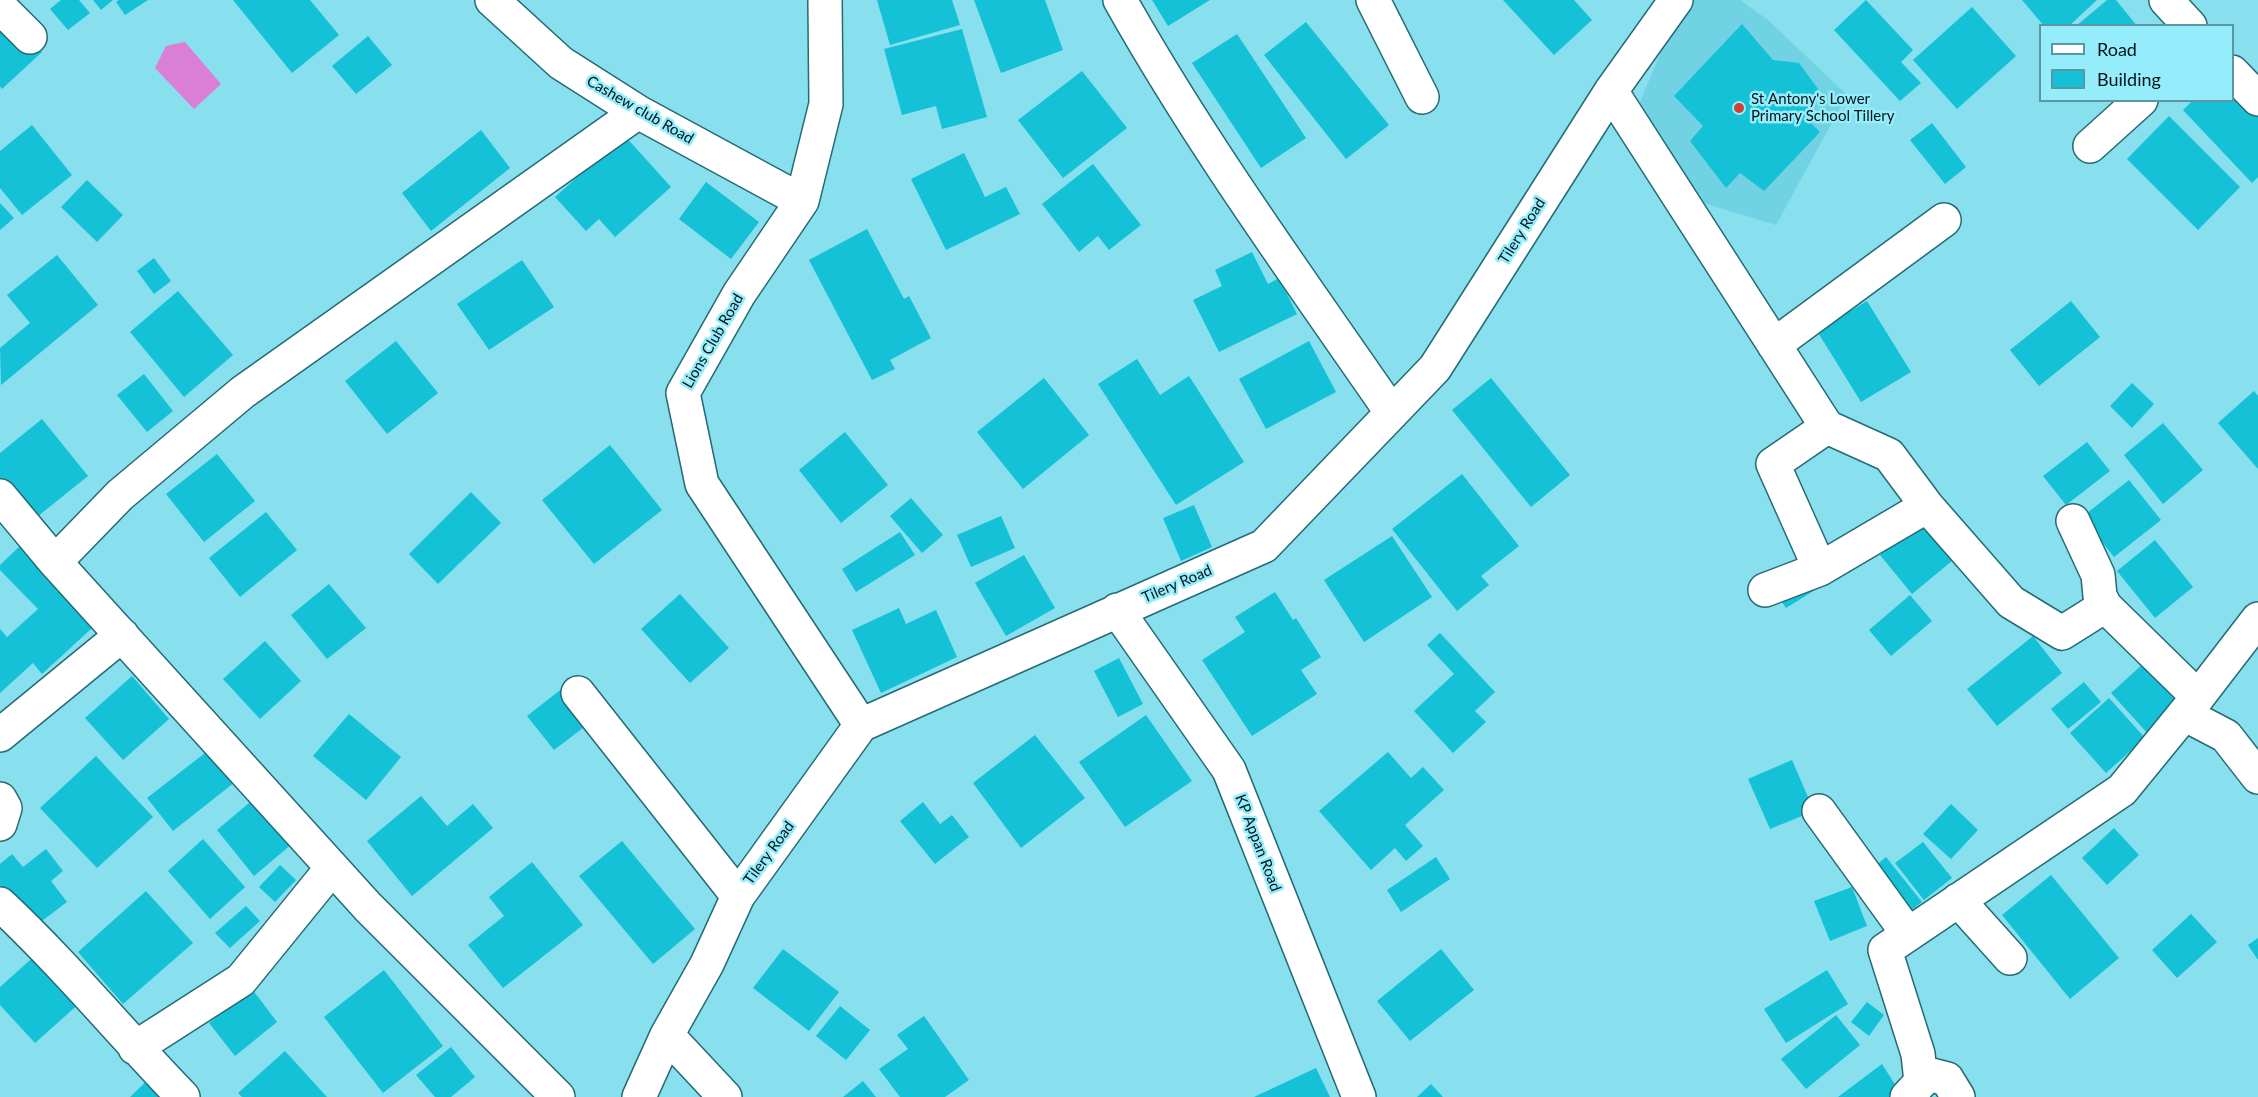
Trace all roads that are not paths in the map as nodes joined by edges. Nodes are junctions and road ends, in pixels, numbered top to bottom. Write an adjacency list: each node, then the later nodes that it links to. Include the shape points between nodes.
1 (492, 0): 15 (street, Cashew club Road, via 561,63)
2 (825, 0): 17 (street, Lions Club Road, via 826,104)
3 (1120, 0): 20 (street, via 1208,146)
4 (1373, 0): 12 (street)
5 (1676, 0): 11 (street, Tilery Road)
6 (2166, 0): 8 (street)
7 (0, 7): 9 (street)
8 (2188, 24)
9 (30, 37)
10 (2234, 74): 13 (street)
11 (1611, 91): 19 (street); 20 (street, Tilery Road, via 1435,368)
12 (1422, 97)
13 (2258, 99)
14 (2139, 102): 16 (street)
15 (638, 112): 17 (street, Cashew club Road); 25 (street, via 243,392 120,495)
16 (2090, 147)
17 (802, 201): 34 (street, Lions Club Road, via 739,294 683,393 702,484)
18 (1944, 220): 19 (street)
19 (1774, 345): 21 (street)
20 (1392, 413): 29 (street, Tilery Road, via 1264,546)
21 (1827, 427): 23 (street, via 1889,455); 26 (street, via 1773,464)
22 (0, 496): 25 (street)
23 (1927, 506): 26 (street); 28 (street, via 2011,602 2062,633)
24 (2073, 520): 28 (street, via 2098,575)
25 (55, 562): 31 (street)
26 (1820, 568): 27 (street)
27 (1765, 590)
28 (2105, 606): 33 (street)
29 (1117, 610): 34 (street, Tilery Road); 53 (street, KP Appan Road, via 1229,770)
30 (2258, 619): 33 (street)
31 (122, 635): 35 (street); 40 (street)
32 (578, 693): 41 (street)
33 (2191, 706): 36 (street, via 2226,735); 42 (street, via 2122,790)
34 (861, 725): 41 (street, Tilery Road)
35 (0, 735)
36 (2258, 777)
37 (0, 799): 39 (street, via 5,808)
38 (1819, 812): 44 (street)
39 (0, 824)
40 (332, 868): 47 (street, via 241,980); 50 (street)
41 (738, 896): 46 (street, Tilery Road, via 707,964)
42 (1958, 900): 44 (street); 45 (street)
43 (0, 904): 47 (street, via 49,950)
44 (1908, 934): 48 (street, via 1885,950 1918,1054)
45 (2010, 958)
46 (667, 1035): 51 (street, Tilery Road); 52 (street)
47 (135, 1048): 49 (street)
48 (1914, 1084): 54 (street, via 1947,1078)
49 (183, 1097)
50 (558, 1097)
51 (639, 1097)
52 (725, 1097)
53 (1359, 1097)
54 (1958, 1097)

